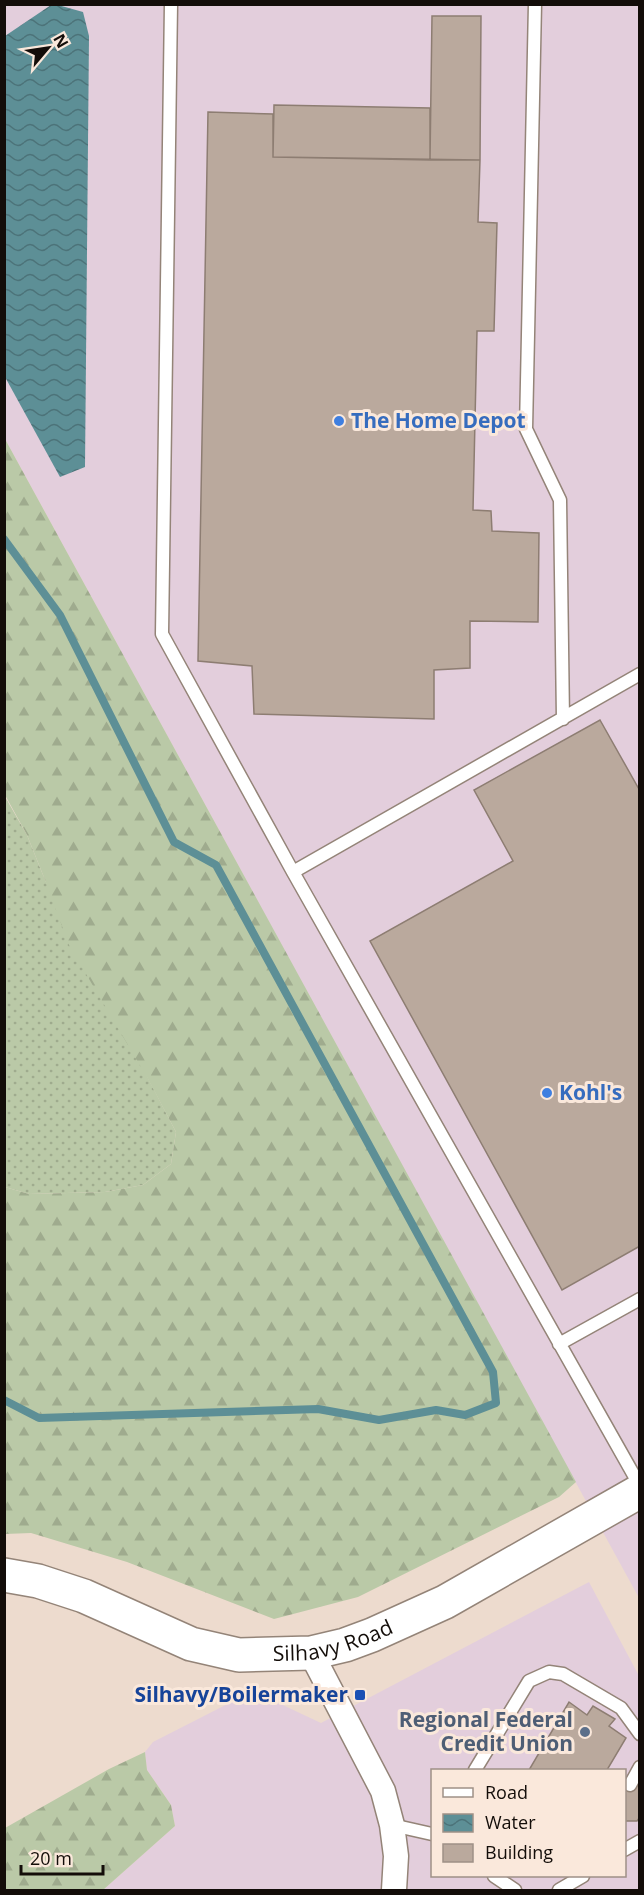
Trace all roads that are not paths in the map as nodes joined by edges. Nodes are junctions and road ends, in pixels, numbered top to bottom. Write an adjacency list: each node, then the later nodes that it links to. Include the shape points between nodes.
1 (171, 4): 6 (lane, via 162,634)
2 (535, 4): 5 (lane, via 526,429 560,501)
3 (636, 676): 4 (lane); 5 (lane)
4 (639, 690)
5 (564, 719): 6 (lane)
6 (292, 872): 8 (lane)
7 (639, 1299): 8 (lane)
8 (559, 1344): 9 (lane)
9 (639, 1486)
10 (639, 1491): 12 (street, Silhavy Road, via 445,1602 372,1635)
11 (4, 1575): 12 (street, Silhavy Road, via 84,1596 191,1644 239,1655)
12 (311, 1653): 17 (street, via 383,1791)
13 (639, 1734): 15 (lane, via 621,1708 563,1674 549,1672 529,1681)
14 (639, 1767): 16 (lane)
15 (476, 1769)
16 (630, 1785)
17 (392, 1825): 18 (lane); 22 (street, via 396,1856)
18 (431, 1834)
19 (639, 1840): 20 (lane)
20 (626, 1849)
21 (497, 1877): 23 (lane)
22 (394, 1890)
23 (515, 1890)

